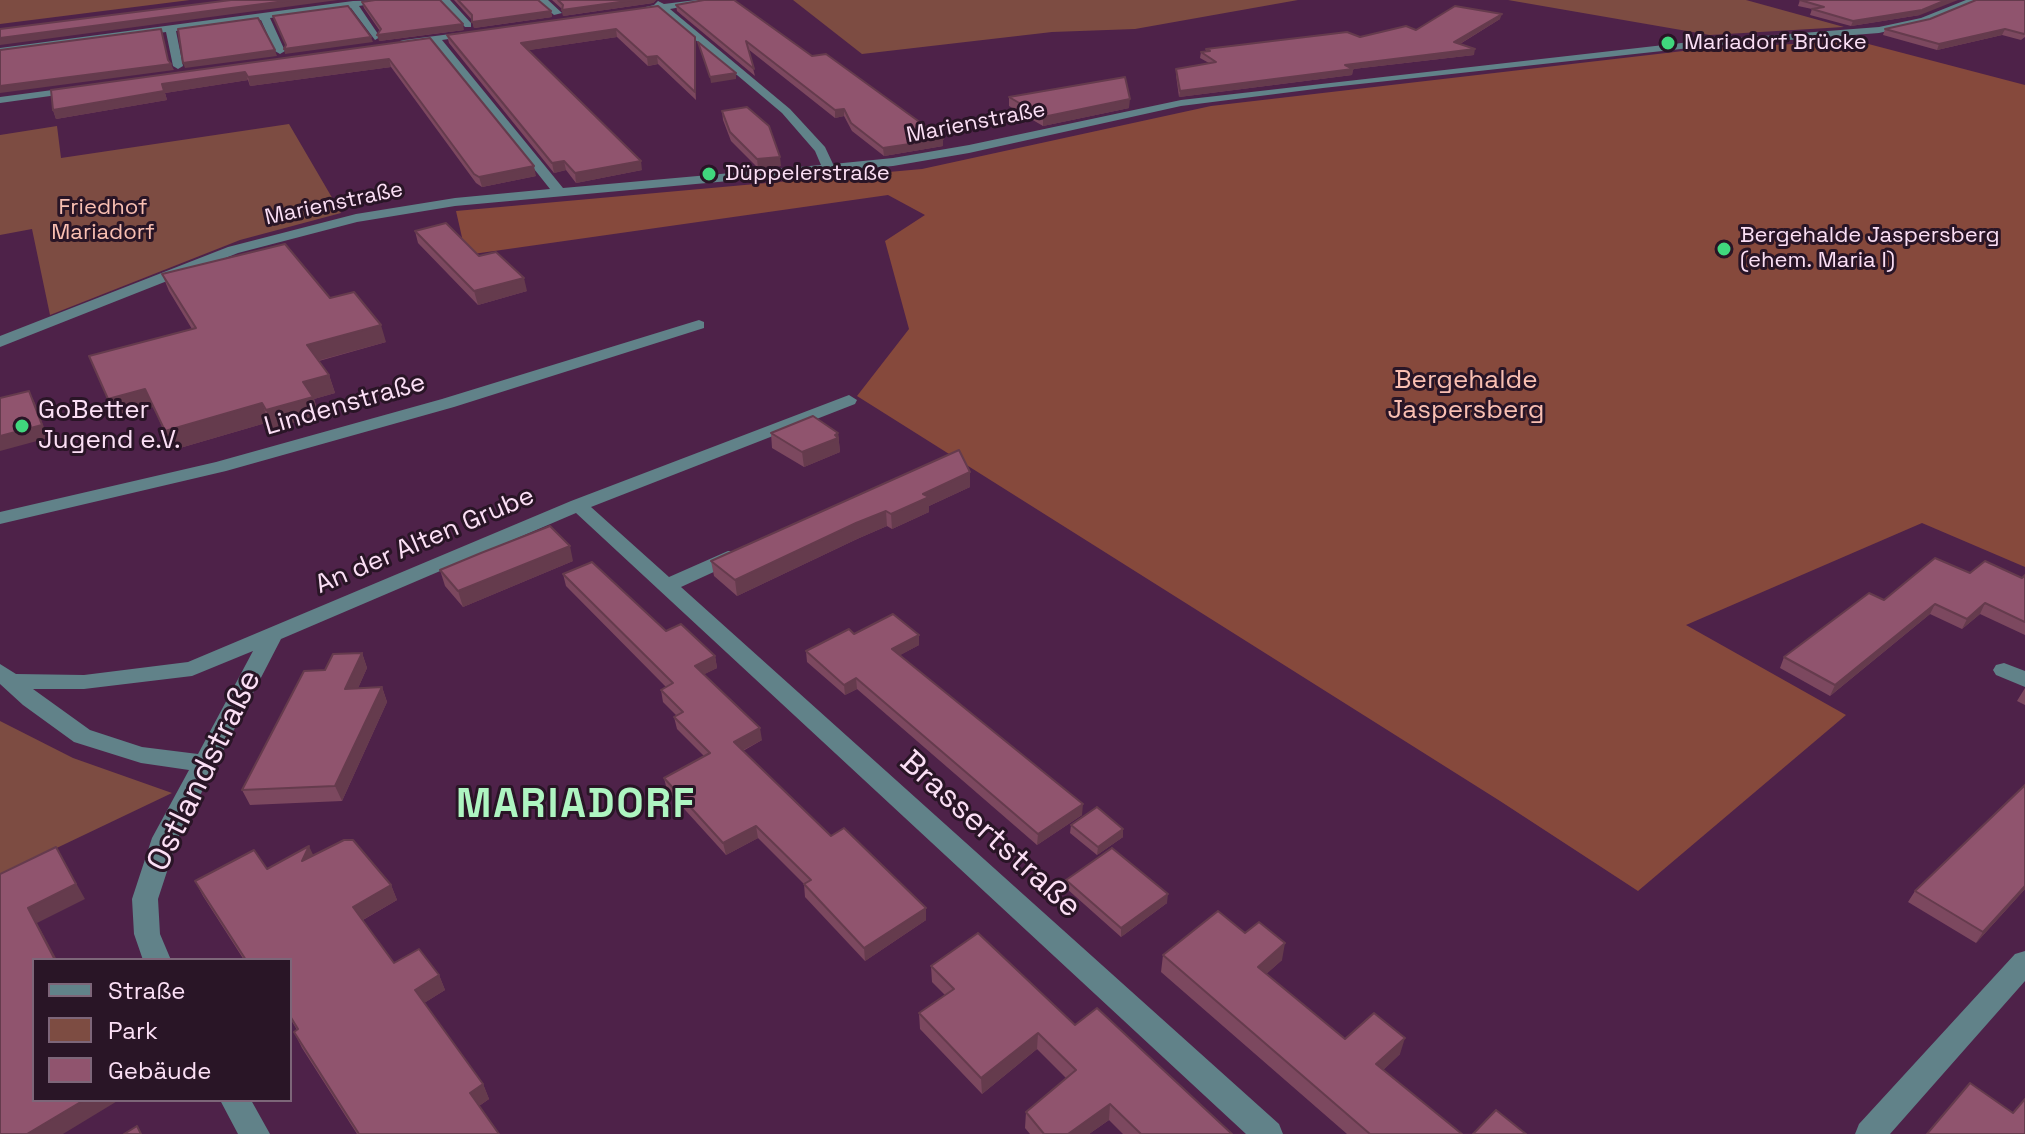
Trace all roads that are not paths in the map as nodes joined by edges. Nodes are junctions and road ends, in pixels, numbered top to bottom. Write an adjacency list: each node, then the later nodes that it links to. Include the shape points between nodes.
1 (387, 0): 6 (street)
2 (445, 0): 11 (street)
3 (542, 0): 10 (street)
4 (717, 0): 7 (street)
5 (1974, 0): 22 (street, Marienstraße, via 1924,20 1879,30 1699,44 1181,103 969,149)
6 (353, 4): 9 (street); 16 (street, via 379,42)
7 (658, 4): 8 (street); 22 (street, via 806,130)
8 (619, 13)
9 (264, 16): 12 (street); 18 (street, via 282,55)
10 (556, 18)
11 (468, 25)
12 (170, 28): 17 (street); 19 (street, via 179,70)
13 (488, 31): 14 (street)
14 (435, 38): 15 (street); 23 (street)
15 (396, 44)
16 (369, 48)
17 (0, 51)
18 (270, 62)
19 (166, 77)
20 (91, 88): 21 (street)
21 (0, 100)
22 (829, 169): 23 (street, Marienstraße)
23 (559, 192): 25 (street, Marienstraße, via 455,202 303,231 233,250)
24 (699, 325): 28 (street, Lindenstraße, via 220,467)
25 (0, 342)
26 (849, 400): 27 (street, An der Alten Grube)
27 (578, 505): 30 (street, Brassertstraße); 31 (street, An der Alten Grube)
28 (0, 518)
29 (751, 547): 30 (street)
30 (666, 586): 40 (street, Brassertstraße)
31 (274, 632): 33 (street, An der Alten Grube, via 192,669 84,682); 35 (street, Ostlandstraße)
32 (2004, 670): 34 (street)
33 (6, 676): 35 (street, via 82,736 141,755)
34 (2025, 680)
35 (204, 763): 36 (street, Ostlandstraße, via 165,838 145,899 147,934)
36 (156, 958)
37 (2025, 962): 41 (street)
38 (236, 1102): 39 (street)
39 (255, 1134)
40 (1268, 1134)
41 (1870, 1134)

